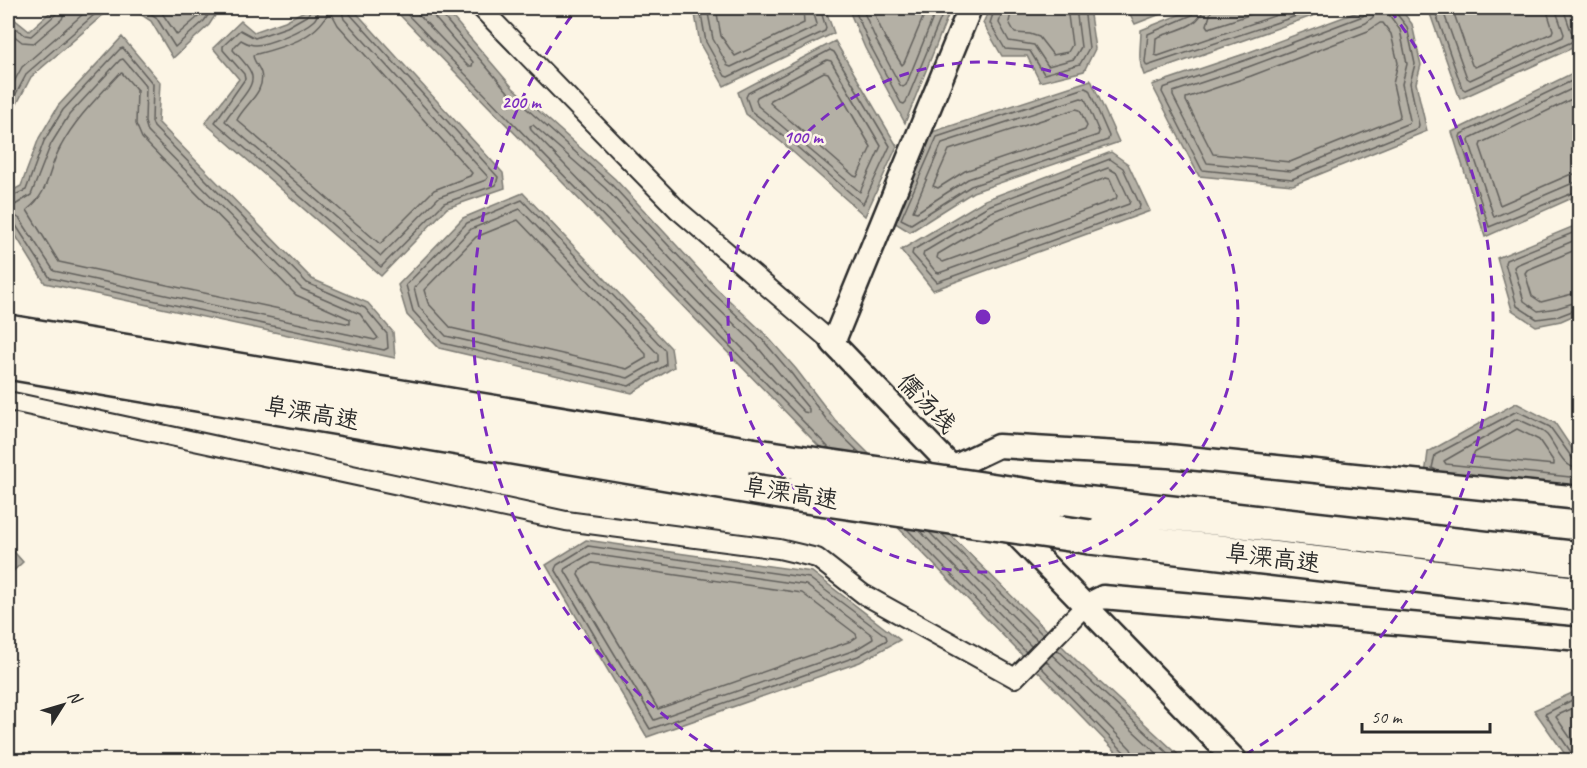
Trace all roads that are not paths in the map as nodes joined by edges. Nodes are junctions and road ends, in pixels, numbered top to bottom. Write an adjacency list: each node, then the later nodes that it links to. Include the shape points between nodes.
1 (482, 8): 4 (street, via 678,210)
2 (970, 8): 4 (street)
3 (8, 332): 9 (highway, 阜溧高速, bridge, via 751,455 1056,500)
4 (833, 343): 7 (street, 儒汤线)
5 (8, 362): 10 (highway, 阜溧高速, bridge, via 792,494 1090,537)
6 (8, 401): 11 (street, via 566,521 779,549 817,558 863,594 1015,678)
7 (952, 468): 8 (street, via 998,446 1169,456); 11 (street, 儒汤线)
8 (1580, 498)
9 (1580, 559)
10 (1580, 594)
11 (1085, 606): 12 (street, via 1103,597); 13 (street, 儒汤线)
12 (1580, 639)
13 (1235, 760)

